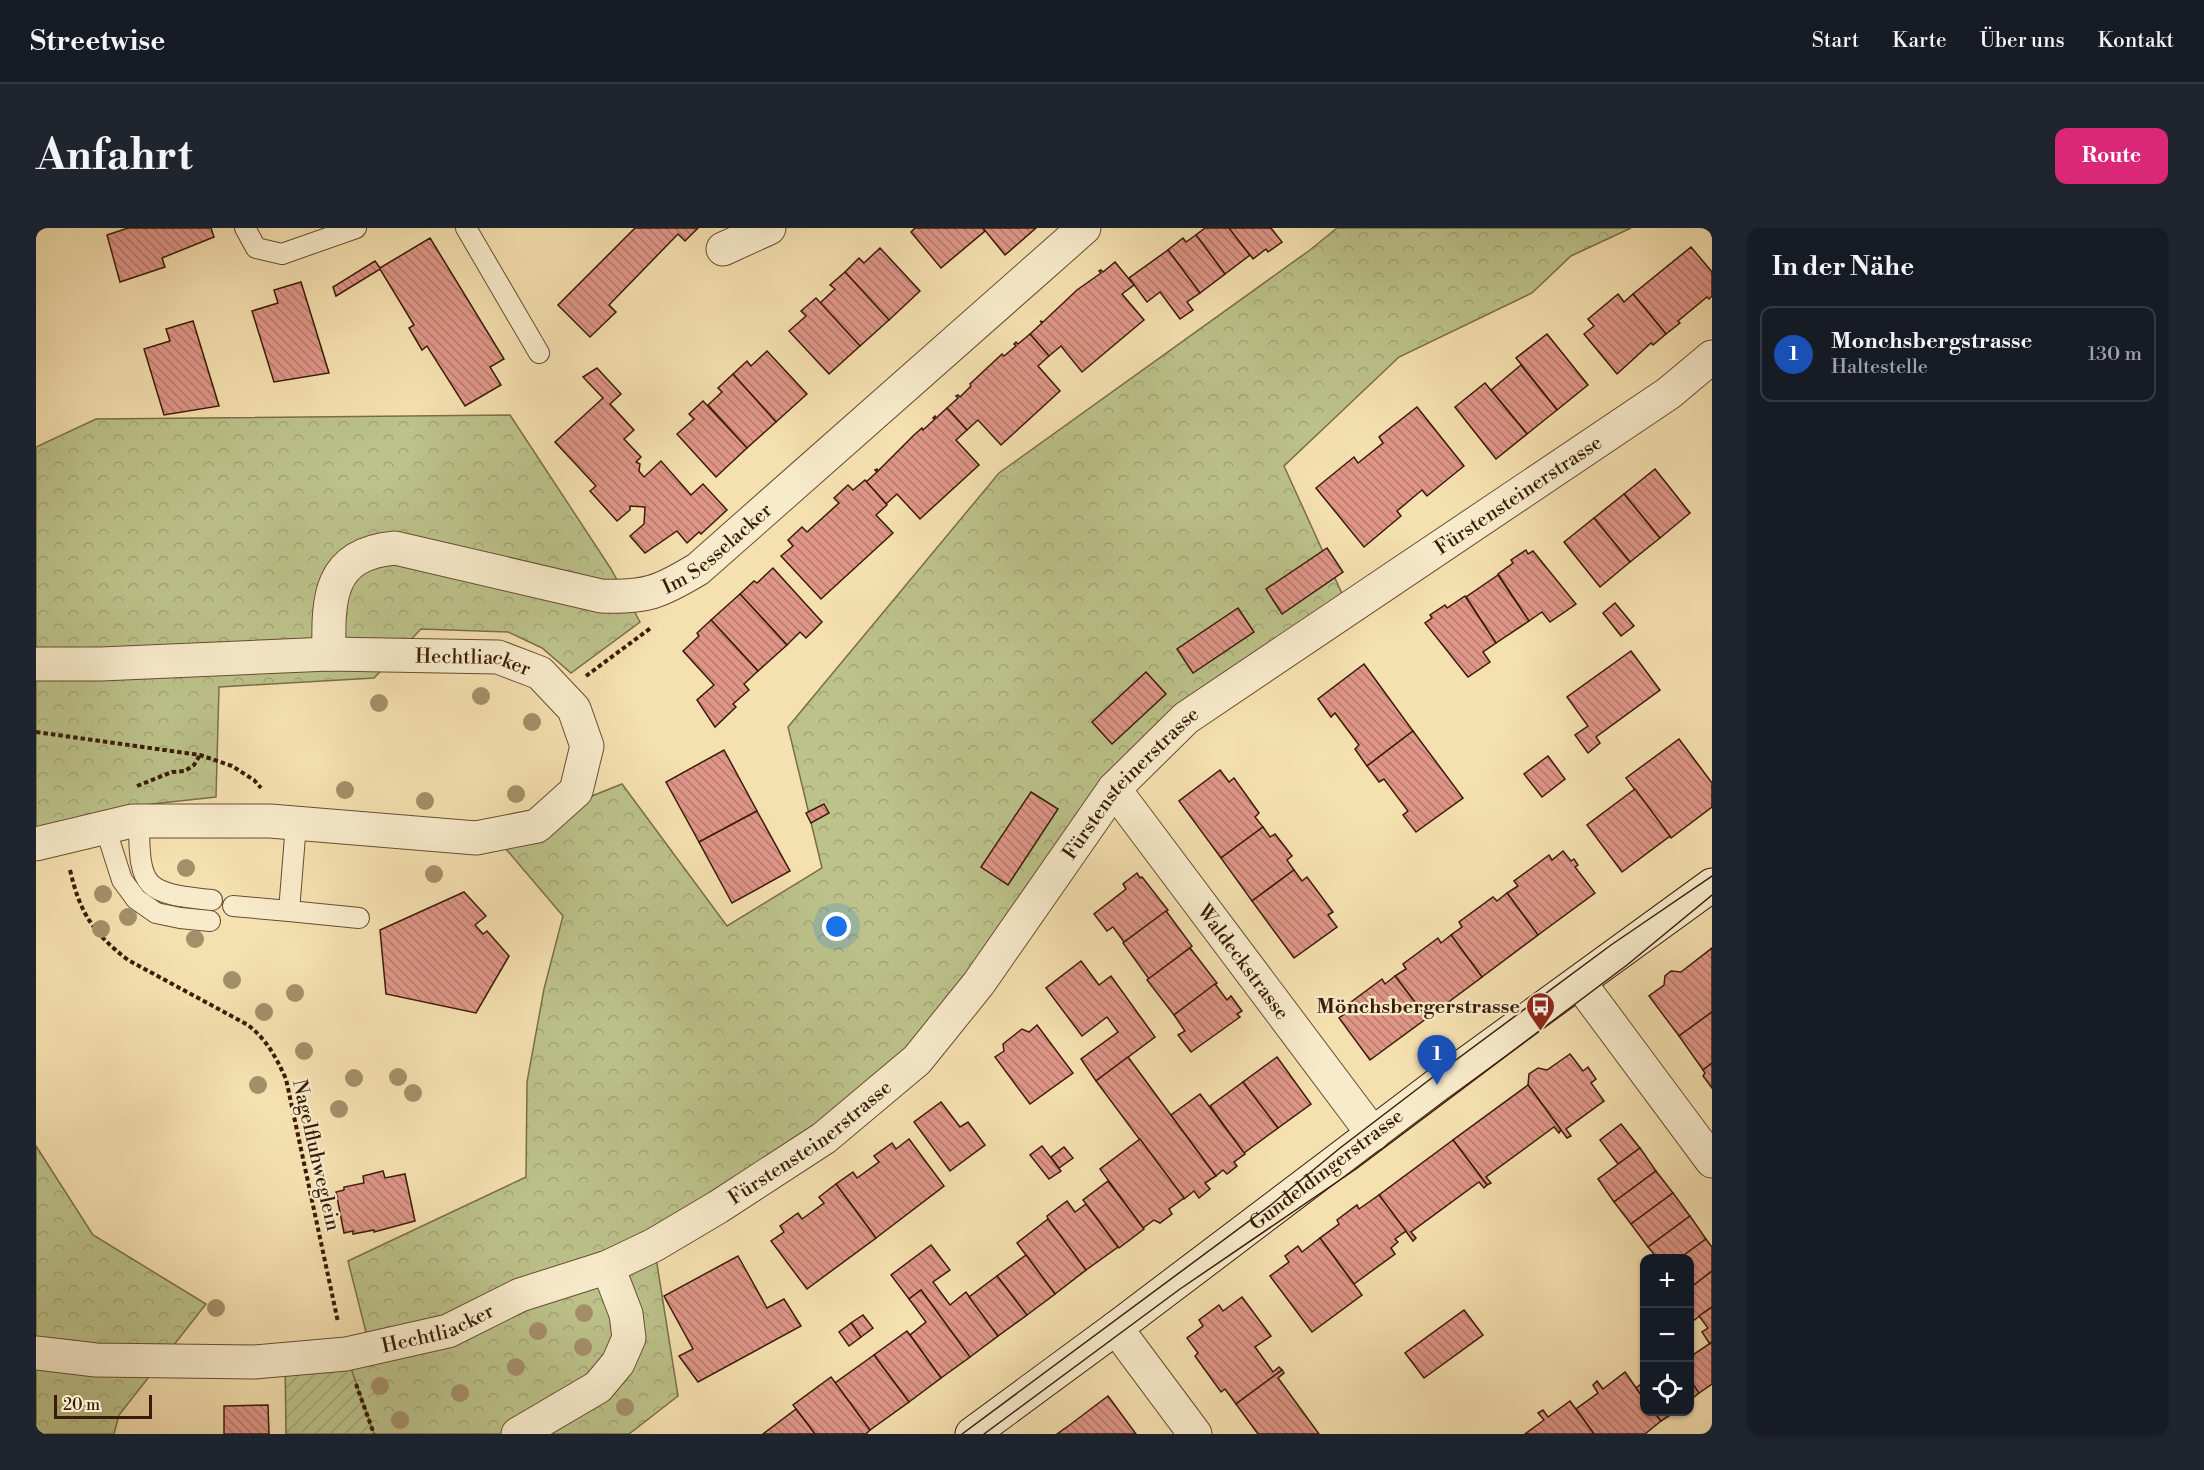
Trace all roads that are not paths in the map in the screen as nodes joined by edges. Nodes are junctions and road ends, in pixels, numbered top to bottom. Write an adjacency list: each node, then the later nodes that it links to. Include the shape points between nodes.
1 (245, 228): 2 (lane, via 256,248 282,254)
2 (356, 228)
3 (466, 228): 7 (lane)
4 (769, 228): 6 (street)
5 (1084, 228): 9 (street, Im Sesselacker, via 698,569 666,589 632,597 601,596 395,548 374,550 347,565 334,586)
6 (723, 249)
7 (539, 353)
8 (1712, 357): 11 (street, Fürstensteinerstrasse, via 1660,400 1186,718)
9 (329, 654): 10 (street, Hechtliacker); 13 (street, Hechtliacker, via 498,657 540,673 574,709 587,746 576,791 537,826 476,838)
10 (36, 663)
11 (1114, 789): 23 (street, Waldeckstrasse); 25 (street, Fürstensteinerstrasse, via 978,983 917,1060 825,1138 718,1207)
12 (139, 821): 13 (street, Hechtliacker); 14 (street, Hechtliacker); 17 (lane, via 142,871 152,886 171,896)
13 (283, 822): 19 (lane)
14 (105, 827): 15 (street, Hechtliacker); 21 (lane, via 122,880 136,899 156,913)
15 (36, 844)
16 (1712, 885): 22 (street, Gundeldingerstrasse)
17 (212, 900)
18 (233, 906): 19 (lane)
19 (289, 911): 20 (lane)
20 (359, 918)
21 (210, 921)
22 (1579, 982): 23 (street, Gundeldingerstrasse); 24 (street)
23 (1373, 1134): 26 (street, Gundeldingerstrasse)
24 (1712, 1161)
25 (608, 1267): 27 (street, Hechtliacker, via 520,1295 447,1331 345,1354 254,1362 96,1360); 28 (street, via 626,1314 629,1338 618,1363 598,1387)
26 (1116, 1328): 29 (street, Gundeldingerstrasse); 30 (street)
27 (36, 1353)
28 (518, 1434)
29 (972, 1434)
30 (1195, 1434)

